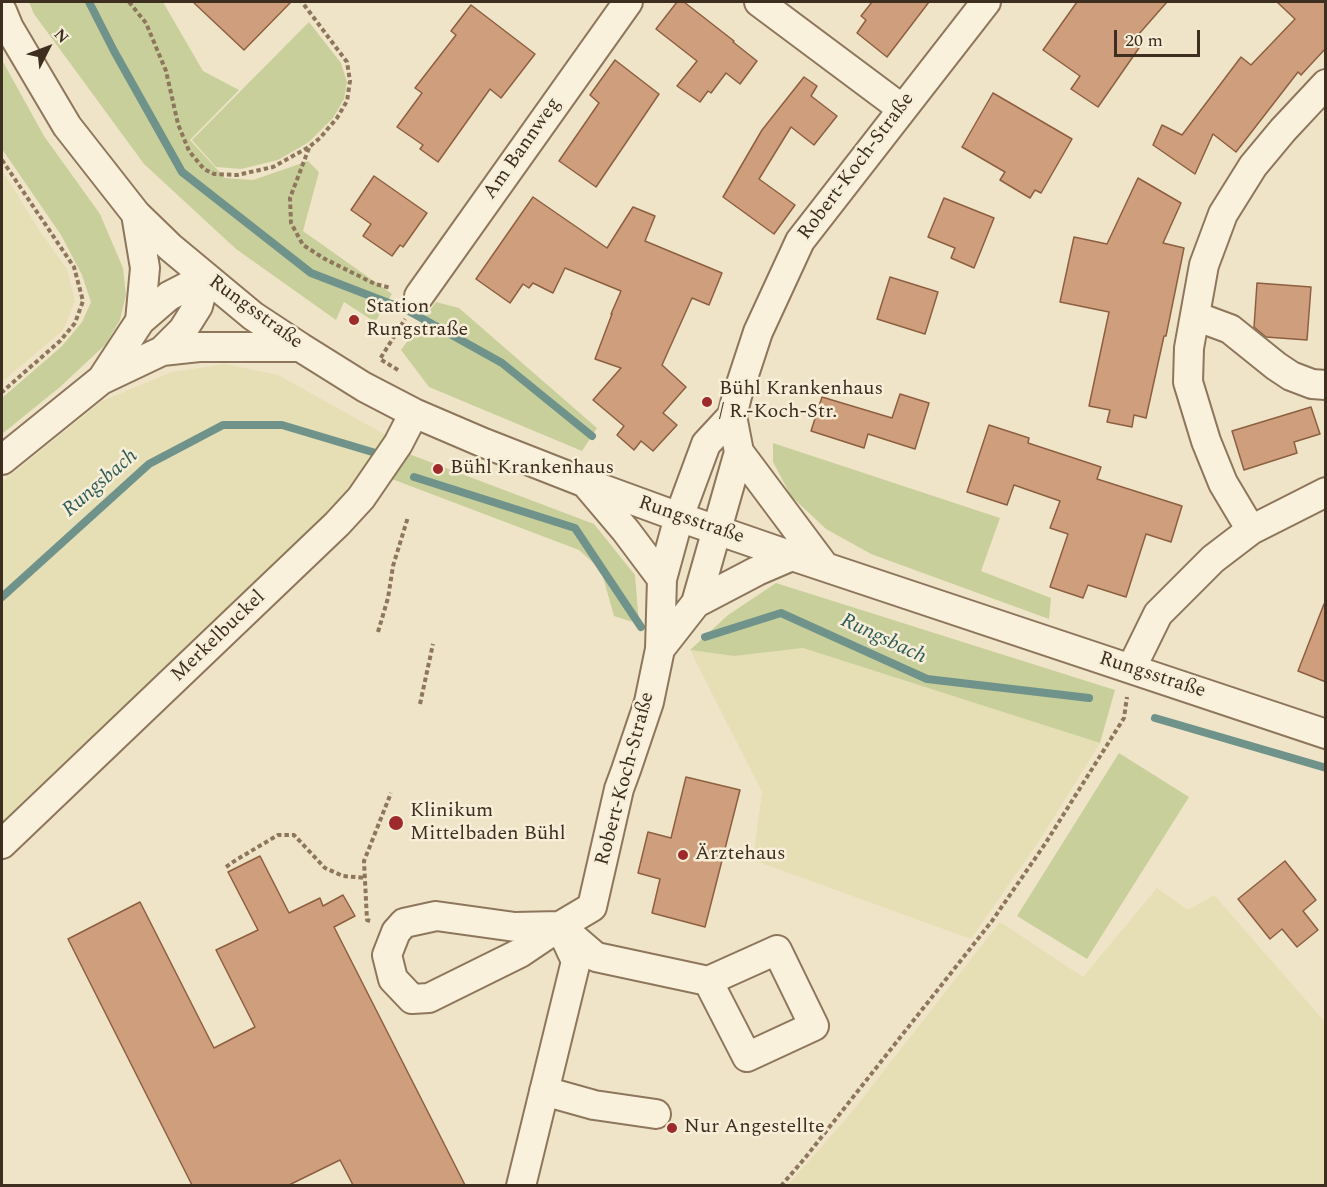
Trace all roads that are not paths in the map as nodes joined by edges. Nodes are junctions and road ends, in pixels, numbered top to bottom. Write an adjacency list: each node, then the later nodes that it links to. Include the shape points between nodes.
1 (628, 2): 9 (street, Am Bannweg)
2 (759, 2): 6 (street)
3 (986, 2): 6 (street, Robert-Koch-Straße)
4 (2, 11): 7 (street, Rungsstraße, via 67,126)
5 (1326, 84): 10 (street, via 1253,166 1223,214 1204,265)
6 (902, 108): 17 (street, Robert-Koch-Straße, via 800,241 758,332)
7 (136, 214): 8 (street, Rungsstraße); 11 (street, via 145,267)
8 (206, 277): 11 (street, via 170,296); 12 (street, Rungsstraße, via 253,316); 13 (street, via 198,306 183,330)
9 (413, 306)
10 (1195, 316): 15 (street, via 1230,329 1291,376); 24 (street, via 1188,382 1223,483)
11 (140, 321): 14 (street)
12 (300, 347): 13 (street, via 199,346); 16 (street, Rungsstraße, via 364,387)
13 (162, 351): 14 (street)
14 (101, 380): 19 (street)
15 (1326, 385)
16 (414, 412): 20 (street, Rungsstraße); 32 (street, Merkelbuckel, via 398,444 361,498 337,524)
17 (732, 416): 18 (street, Robert-Koch-Straße); 22 (street, Robert-Koch-Straße, via 706,444)
18 (739, 452): 23 (street, Robert-Koch-Straße); 26 (street)
19 (2, 460)
20 (586, 483): 22 (street, Rungsstraße); 27 (street)
21 (1326, 492): 24 (street)
22 (679, 517): 23 (street, Rungsstraße); 27 (street, Robert-Koch-Straße)
23 (717, 530): 25 (street, Rungsstraße); 28 (street, Robert-Koch-Straße)
24 (1251, 530): 30 (street, via 1213,559 1158,614)
25 (792, 556): 26 (street, Rungsstraße); 28 (street)
26 (825, 567): 30 (street, Rungsstraße)
27 (662, 579): 29 (street, Robert-Koch-Straße)
28 (696, 603): 29 (street, Robert-Koch-Straße)
29 (660, 649): 33 (street, Robert-Koch-Straße, via 648,702 619,789 592,907)
30 (1131, 669): 31 (street, Rungsstraße)
31 (1326, 734)
32 (2, 844)
33 (560, 926): 33 (street, Robert-Koch-Straße, via 515,927 436,916 404,923 387,955 393,979 412,999 429,998 520,953); 34 (street, via 596,957); 35 (street, via 576,961)
34 (708, 981)
35 (544, 1091): 36 (street, via 594,1105); 37 (street)
36 (656, 1114)
37 (520, 1185)

